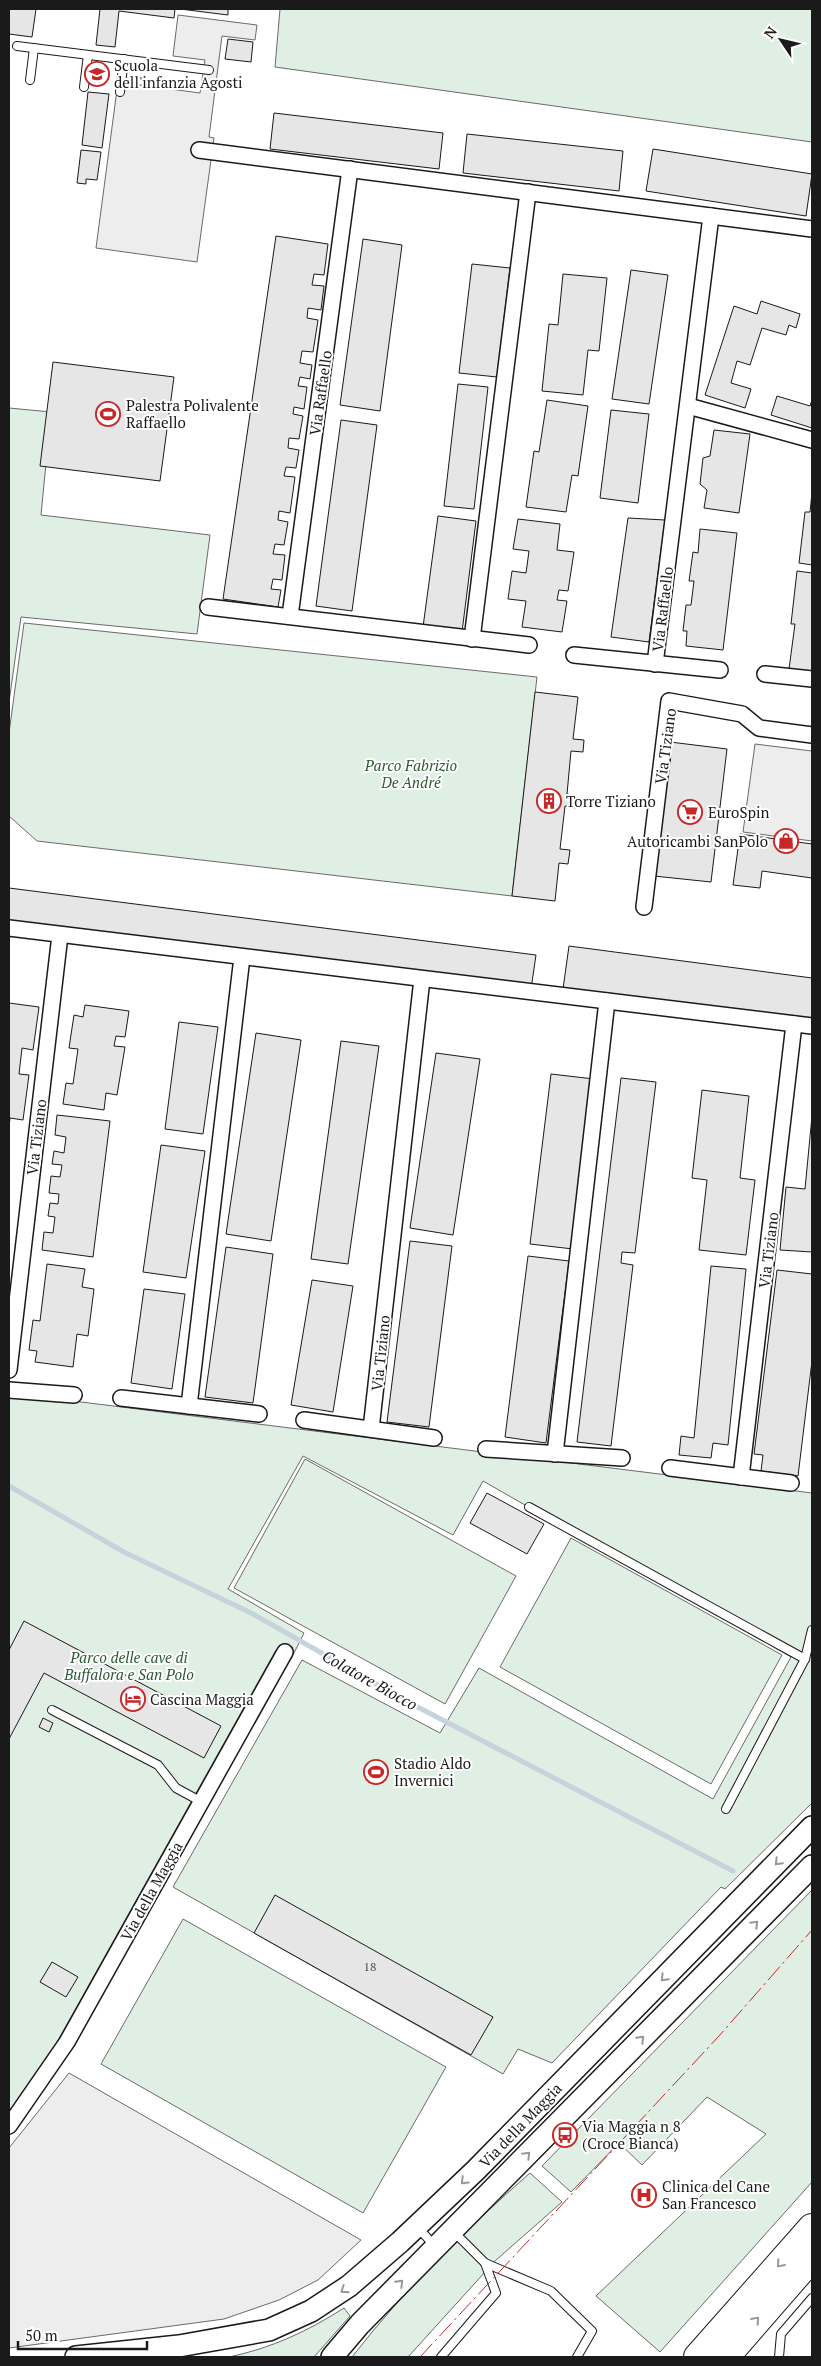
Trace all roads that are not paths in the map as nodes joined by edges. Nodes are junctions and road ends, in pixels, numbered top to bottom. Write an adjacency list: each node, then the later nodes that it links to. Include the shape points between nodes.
1 (18, 46): 2 (lane)
2 (34, 48): 3 (lane); 6 (lane)
3 (88, 55): 4 (lane); 7 (lane)
4 (124, 59): 5 (lane); 8 (lane)
5 (209, 70)
6 (30, 80)
7 (84, 87)
8 (120, 92)
9 (199, 150): 10 (street)
10 (350, 169): 11 (street); 17 (street, Via Raffaello)
11 (528, 192): 12 (street); 18 (street)
12 (711, 216): 13 (street); 14 (street, Via Raffaello)
13 (812, 230)
14 (688, 406): 15 (street); 21 (street, Via Raffaello)
15 (812, 440)
16 (208, 607): 17 (street)
17 (290, 616): 18 (street)
18 (472, 639): 19 (street)
19 (529, 645)
20 (574, 655): 21 (street, Via Raffaello)
21 (655, 664): 22 (street, Via Raffaello)
22 (720, 670)
23 (765, 674): 24 (street)
24 (812, 679)
25 (812, 735): 26 (street, Via Tiziano, via 759,728 742,714 669,701)
26 (644, 907)
27 (9, 928): 28 (street)
28 (60, 935): 29 (street); 34 (street, Via Tiziano)
29 (242, 957): 30 (street); 38 (street)
30 (422, 979): 31 (street); 41 (street, Via Tiziano)
31 (607, 1001): 32 (street); 44 (street)
32 (794, 1024): 33 (street); 47 (street, Via Tiziano)
33 (812, 1026)
34 (9, 1370)
35 (9, 1390): 36 (street)
36 (74, 1395)
37 (121, 1398): 38 (street)
38 (189, 1406): 39 (street)
39 (259, 1414)
40 (304, 1420): 41 (street)
41 (371, 1429): 42 (street)
42 (434, 1438)
43 (486, 1449): 44 (street)
44 (555, 1454): 45 (street)
45 (622, 1458)
46 (670, 1468): 47 (street)
47 (741, 1477): 48 (street)
48 (792, 1483)
49 (529, 1507): 52 (lane)
50 (812, 1630): 52 (lane)
51 (285, 1652): 54 (street, Via della Maggia)
52 (805, 1659): 55 (lane)
53 (52, 1710): 54 (lane, via 158,1765 176,1788)
54 (200, 1801): 58 (street, Via della Maggia, via 67,2042)
55 (726, 1809)
56 (812, 1827): 59 (street, Via della Maggia, one-way to 59)
57 (812, 1866): 59 (street, Via della Maggia, one-way to 57)
58 (9, 2126)
59 (455, 2212): 60 (street, Via della Maggia); 62 (street, Via della Maggia); 64 (lane)
60 (416, 2227): 62 (lane); 66 (street, Via della Maggia, one-way to 66, via 349,2286 311,2311 269,2330)
61 (812, 2228): 72 (highway, one-way to 72)
62 (436, 2247): 69 (street, Via della Maggia, one-way to 62)
63 (812, 2257): 73 (highway, one-way to 63)
64 (485, 2263): 70 (lane, via 496,2293); 71 (lane, via 551,2291 592,2331)
65 (812, 2298): 74 (lane, via 781,2334)
66 (179, 2346): 67 (street, Via della Maggia); 68 (street)
67 (76, 2357)
68 (197, 2357)
69 (332, 2357)
70 (441, 2357)
71 (577, 2357)
72 (698, 2357)
73 (724, 2357)
74 (779, 2357)

